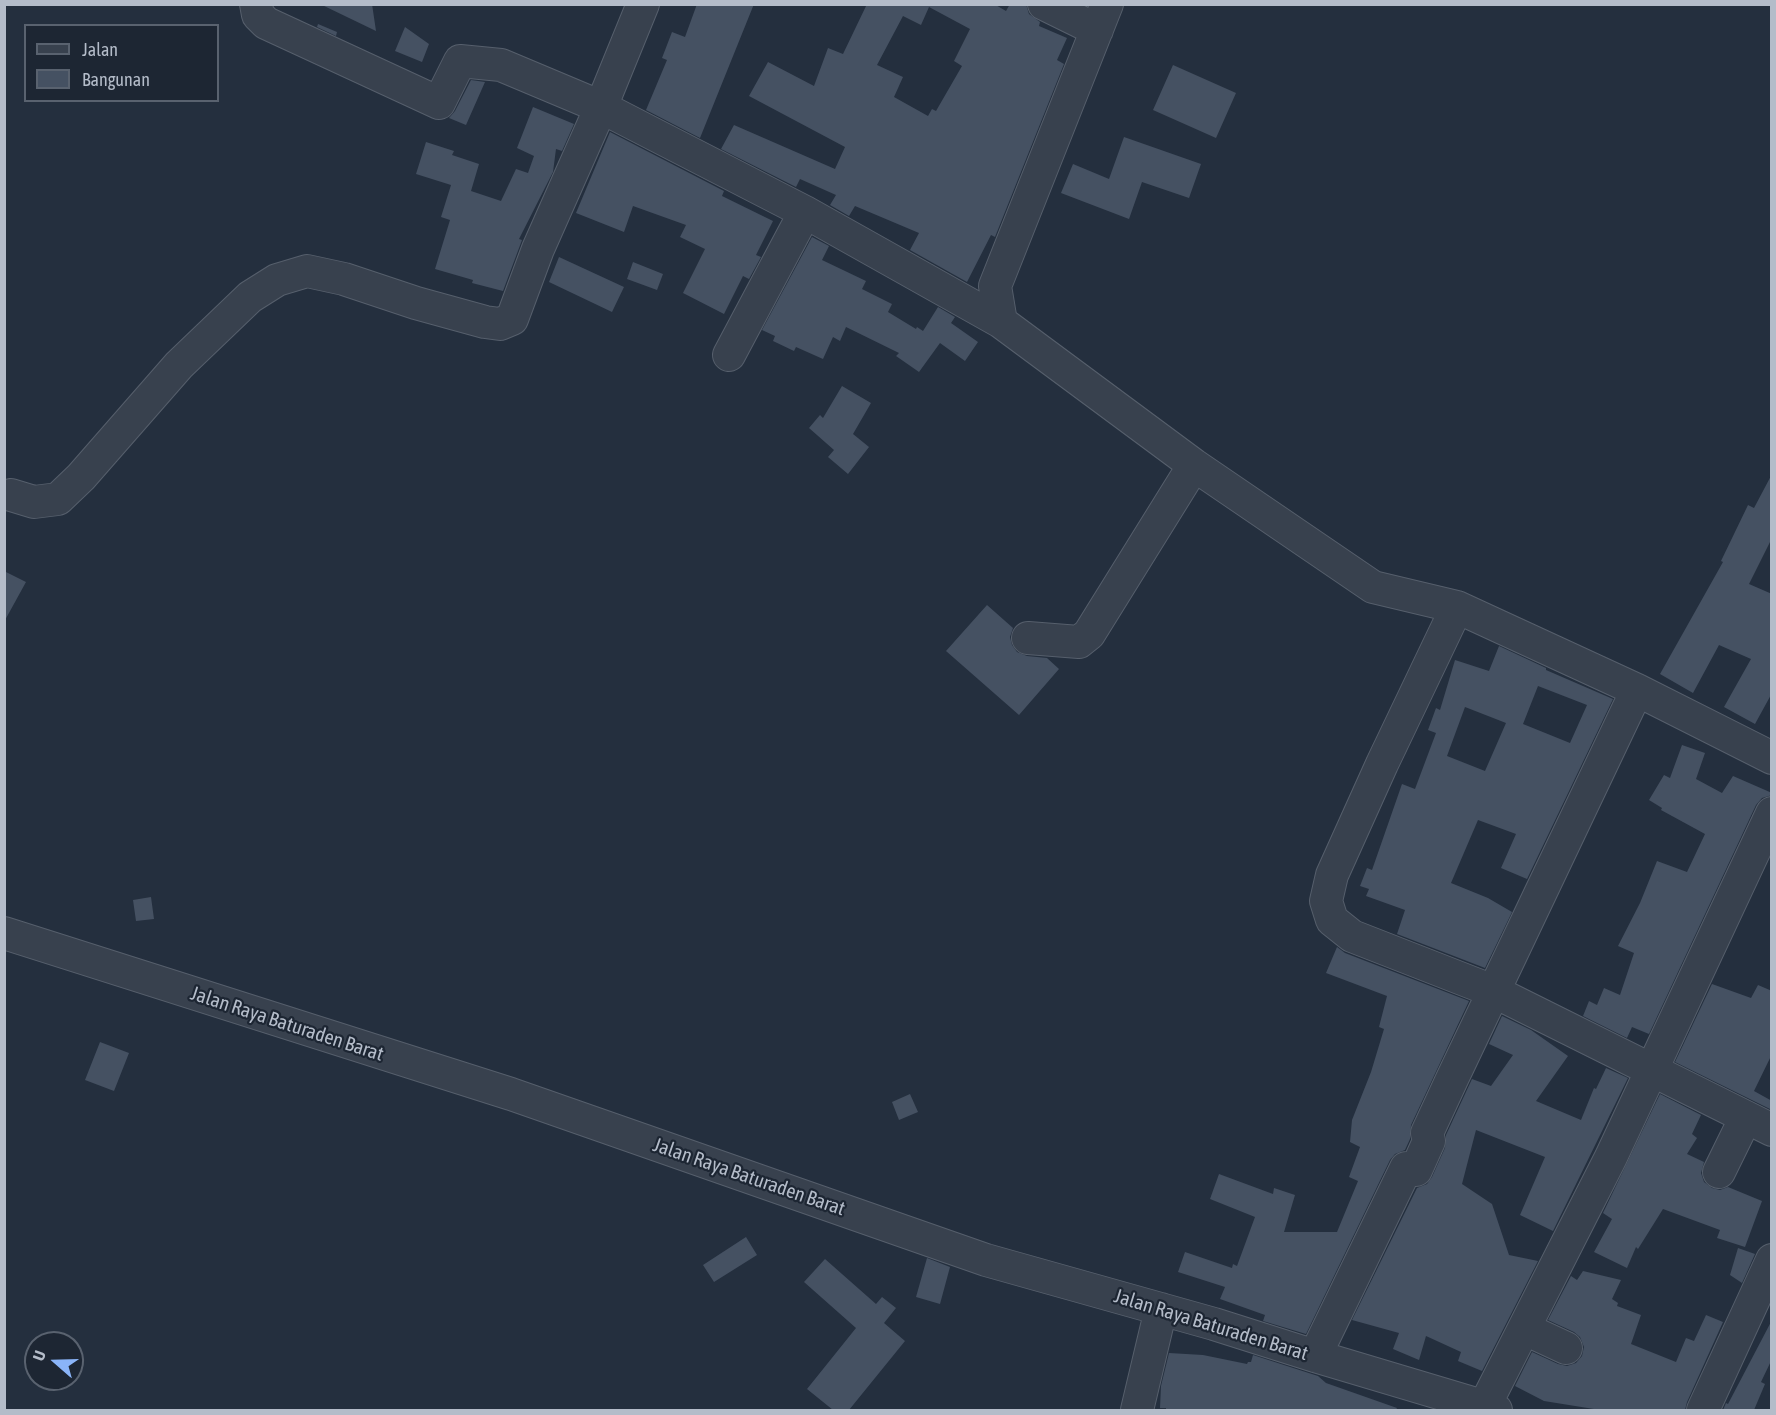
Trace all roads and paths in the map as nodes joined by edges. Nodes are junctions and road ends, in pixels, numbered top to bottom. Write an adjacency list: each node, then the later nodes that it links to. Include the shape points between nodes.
1 (256, 4): 5 (street, via 258,15 266,24 439,104 460,61 501,65)
2 (643, 4): 5 (street)
3 (1044, 4): 4 (street)
4 (1102, 17): 7 (street, via 995,286)
5 (601, 107): 6 (street); 10 (street, via 538,249 512,319 500,324 485,322 307,271 277,280 250,297 179,365 58,499 34,502)
6 (805, 212): 7 (street); 8 (street)
7 (1001, 322): 9 (street)
8 (729, 355)
9 (1194, 465): 11 (street, via 1373,587); 12 (street, via 1089,633 1079,642)
10 (7, 492)
11 (1457, 607): 13 (street); 17 (street, via 1332,875 1326,901 1332,920 1352,936)
12 (1028, 638)
13 (1637, 690): 14 (street); 17 (street)
14 (1772, 758)
15 (1772, 813): 18 (street)
16 (4, 933): 22 (street, Jalan Raya Baturaden Barat, via 511,1094 986,1260)
17 (1493, 991): 18 (street); 25 (street, via 1427,1133 1430,1141 1416,1170 1406,1168)
18 (1651, 1070): 19 (street); 23 (street)
19 (1759, 1123): 20 (street)
20 (1719, 1172)
21 (1772, 1260): 28 (street)
22 (1161, 1309): 25 (street, Jalan Raya Baturaden Barat); 27 (street)
23 (1525, 1329): 24 (street); 26 (street)
24 (1566, 1348)
25 (1316, 1356): 26 (street, Jalan Raya Baturaden Barat)
26 (1490, 1408)
27 (1137, 1410)
28 (1703, 1410)

